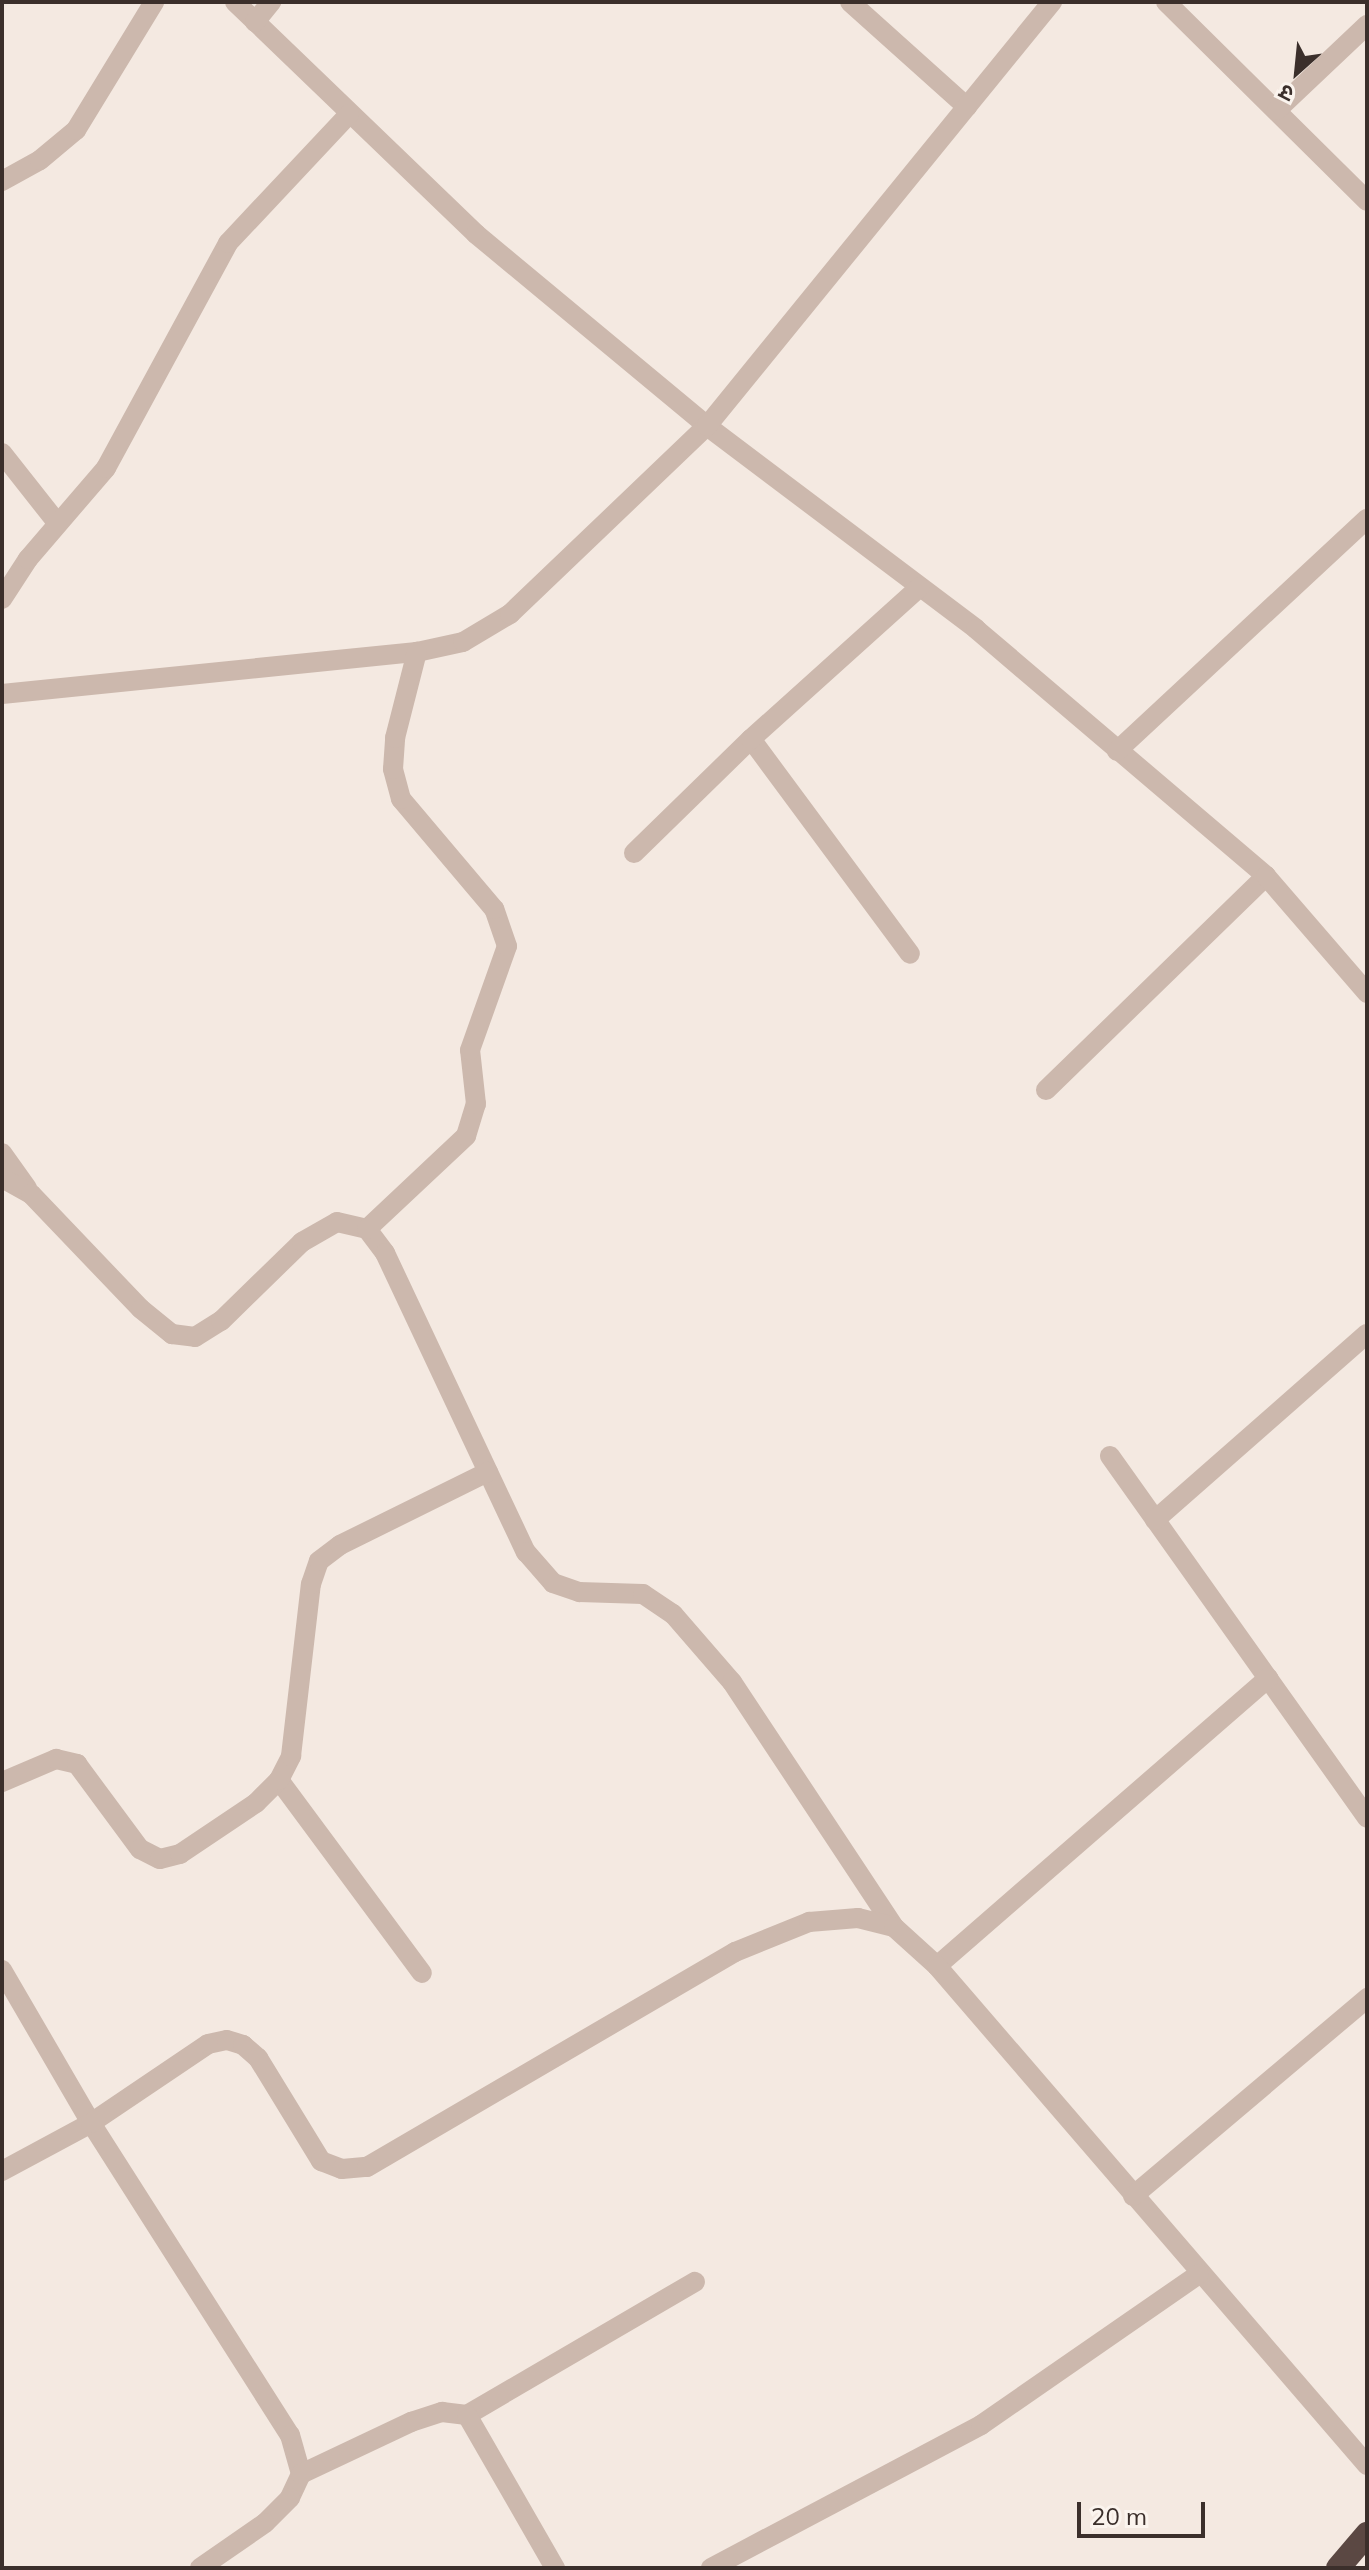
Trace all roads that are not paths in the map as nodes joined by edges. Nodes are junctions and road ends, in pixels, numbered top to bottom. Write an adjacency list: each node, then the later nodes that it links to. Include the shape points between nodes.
1 (154, 2): 12 (street, via 76,130)
2 (235, 2): 7 (street)
3 (271, 2): 7 (street)
4 (850, 2): 9 (street)
5 (1052, 2): 9 (street)
6 (1166, 2): 10 (street)
7 (255, 22): 11 (street)
8 (1367, 25): 10 (street)
9 (967, 107): 14 (street)
10 (1277, 110): 13 (street)
11 (349, 114): 14 (street, via 476,234); 17 (street, via 228,243 106,468)
12 (2, 181)
13 (1367, 201)
14 (707, 426): 18 (street); 20 (street, via 510,614 463,642)
15 (2, 453): 17 (street)
16 (1367, 519): 23 (street)
17 (58, 524): 19 (street)
18 (920, 587): 22 (street); 23 (street)
19 (2, 599)
20 (417, 652): 21 (street); 32 (street, via 395,738 393,769 401,799 494,909 507,946 470,1050 476,1104 466,1136)
21 (2, 694)
22 (751, 739): 24 (street); 26 (street)
23 (1117, 751): 25 (street)
24 (634, 853)
25 (1266, 876): 27 (street); 28 (street)
26 (910, 954)
27 (1367, 993)
28 (1046, 1090)
29 (2, 1153): 31 (street)
30 (2, 1178): 31 (street)
31 (31, 1194): 32 (street, via 141,1309 172,1334 195,1337 221,1321 302,1242 337,1222)
32 (367, 1229): 35 (street, via 385,1253)
33 (1367, 1334): 36 (street)
34 (1110, 1456): 36 (street)
35 (488, 1472): 38 (street, via 340,1545 319,1561 311,1584 291,1756); 41 (street, via 526,1552 553,1583 579,1592 643,1594 673,1614 732,1682)
36 (1155, 1520): 37 (street)
37 (1268, 1678): 40 (street); 42 (street)
38 (279, 1780): 39 (street, via 256,1803 180,1854 160,1859 140,1849 77,1764 56,1759); 44 (street)
39 (2, 1782)
40 (1367, 1818)
41 (894, 1927): 42 (street); 46 (street, via 858,1918 809,1922 735,1952 367,2167 342,2169 321,2161 258,2058 227,2040 208,2044)
42 (937, 1966): 48 (street)
43 (2, 1970): 46 (street)
44 (422, 1973)
45 (1367, 1998): 48 (street)
46 (91, 2123): 47 (street); 53 (street, via 290,2435)
47 (2, 2171)
48 (1133, 2196): 49 (street)
49 (1199, 2274): 52 (street); 57 (street, via 981,2425)
50 (695, 2282): 51 (street)
51 (467, 2415): 53 (street, via 442,2412 411,2422); 56 (street)
52 (1367, 2465)
53 (301, 2474): 55 (street, via 290,2498 265,2523)
54 (1367, 2534): 58 (highway)
55 (200, 2568)
56 (555, 2568)
57 (711, 2568)
58 (1338, 2568)

